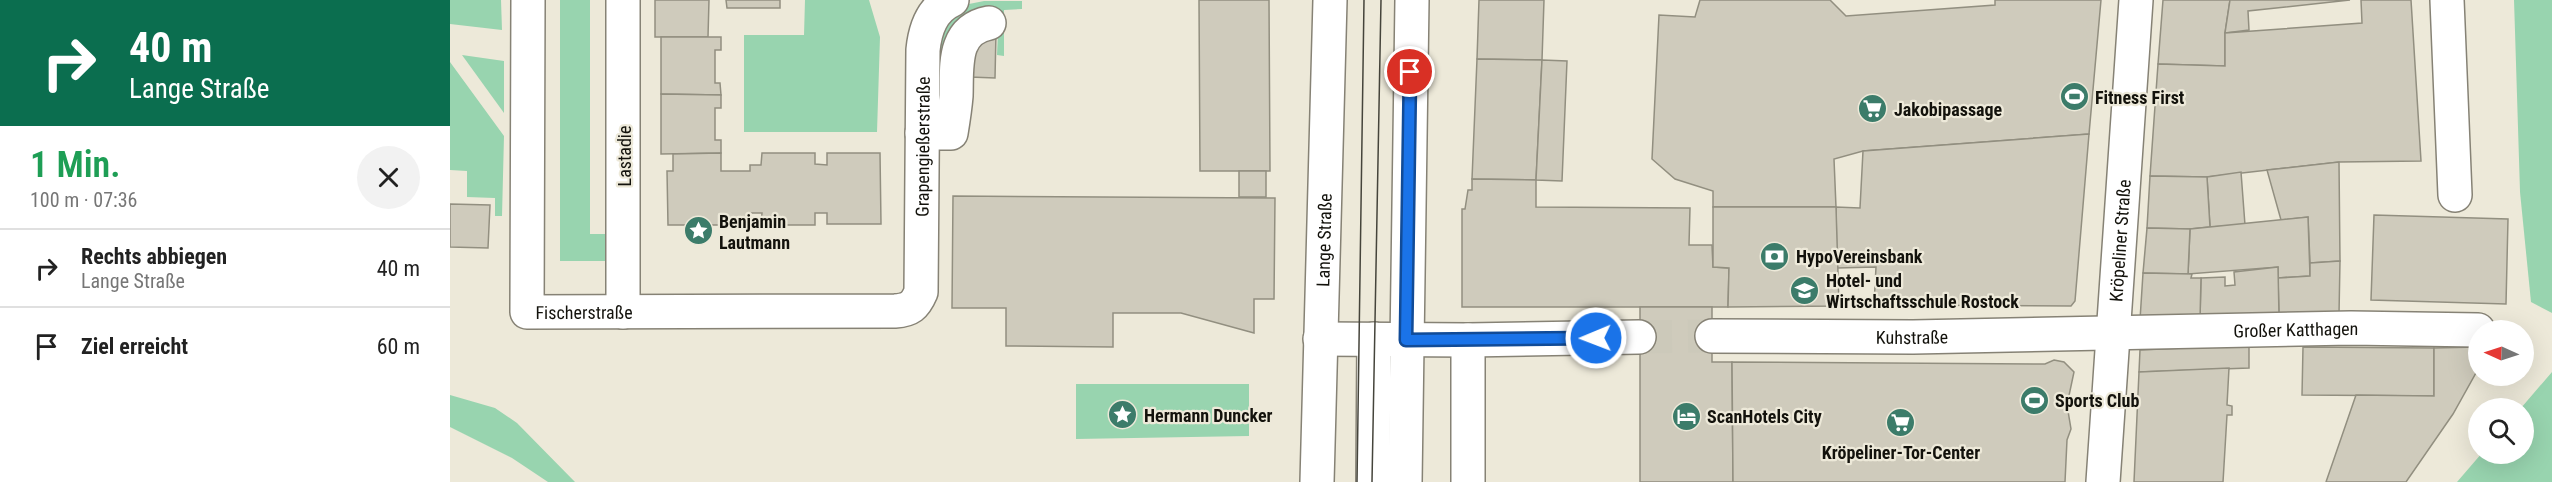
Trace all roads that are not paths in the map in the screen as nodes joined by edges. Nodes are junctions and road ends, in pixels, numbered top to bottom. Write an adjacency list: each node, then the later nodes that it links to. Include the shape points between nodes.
1 (528, 0): 12 (street, Fischerstraße, via 527,312)
2 (623, 0): 12 (street, Lastadie)
3 (952, 0): 9 (street, Grapengießerstraße, via 934,15 926,29 922,50)
4 (1330, 0): 17 (street, Lange Straße)
5 (1412, 0): 19 (street)
6 (2136, 0): 14 (street, Kröpeliner Straße)
7 (2447, 0): 10 (street)
8 (989, 23): 9 (street, via 965,36 957,53 951,133)
9 (922, 133): 11 (street, Grapengießerstraße, via 921,292)
10 (2455, 195)
11 (916, 304): 12 (street, Fischerstraße, via 895,311)
12 (623, 312)
13 (2468, 330): 14 (street, Großer Katthagen, via 2351,328)
14 (2112, 334): 15 (street, Kuhstraße, via 1913,338); 25 (street, Kröpeliner Straße)
15 (1712, 336)
16 (1639, 337): 20 (street)
17 (1320, 339): 18 (street); 21 (street, Lange Straße)
18 (1374, 339): 19 (street); 22 (street)
19 (1406, 340): 20 (street); 23 (street)
20 (1468, 340): 24 (street)
21 (1317, 482)
22 (1372, 482)
23 (1405, 482)
24 (1468, 482)
25 (2103, 482)

